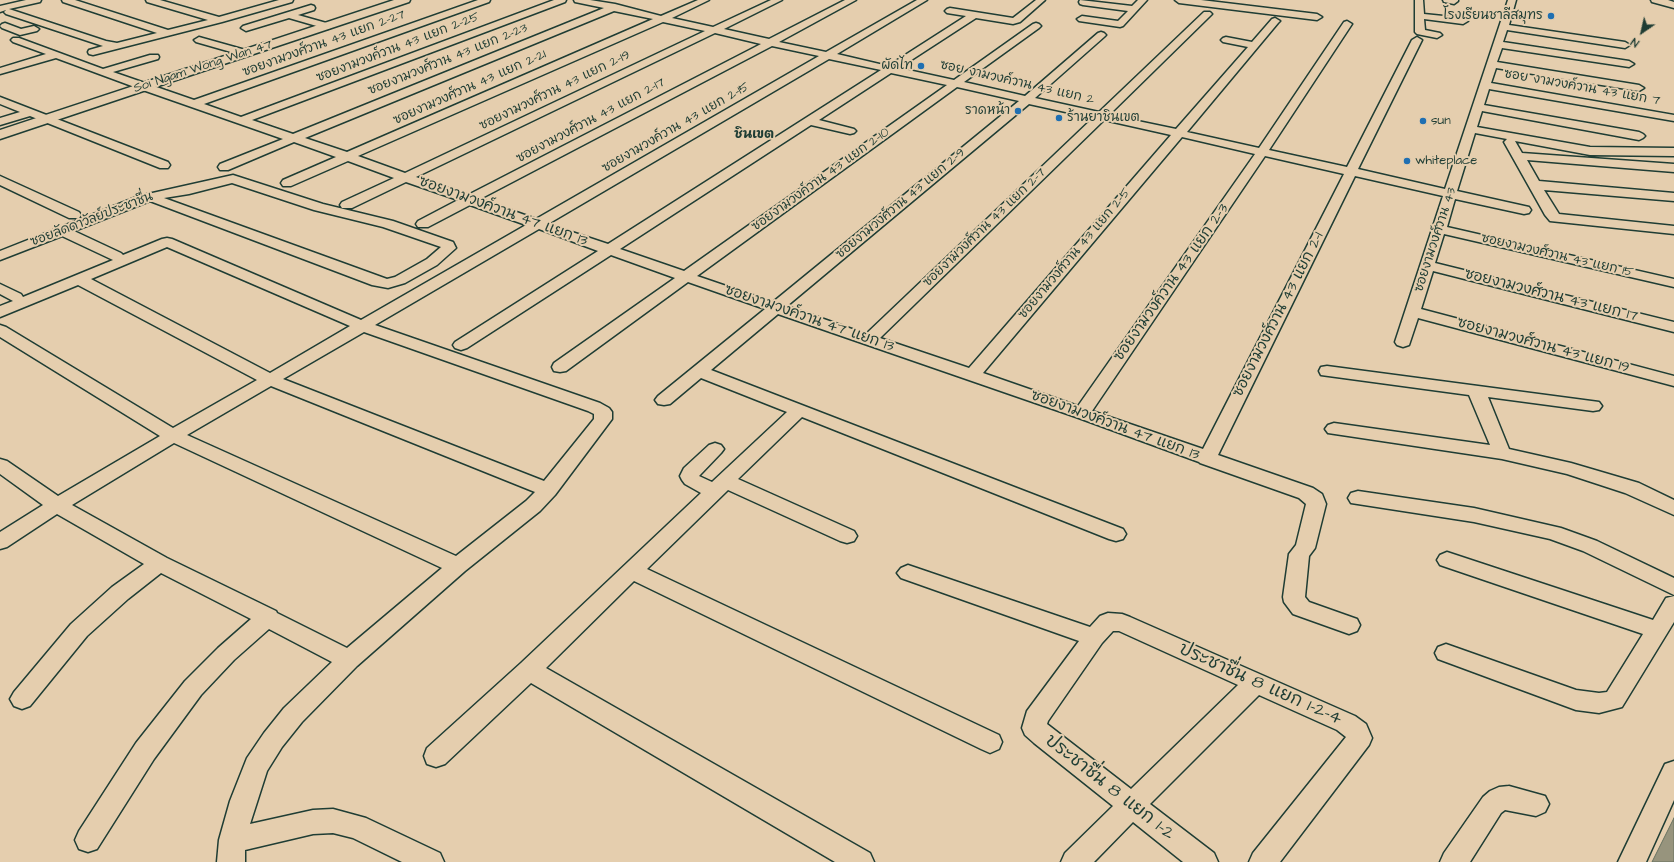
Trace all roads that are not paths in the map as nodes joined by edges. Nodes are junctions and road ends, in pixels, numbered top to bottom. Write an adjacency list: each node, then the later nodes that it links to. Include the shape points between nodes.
1 (37, 0): 27 (street)
2 (66, 0): 56 (street)
3 (150, 0): 45 (street)
4 (289, 0): 29 (street)
5 (405, 0): 51 (street, Soi Ngam Wong Wan 47)
6 (486, 0): 86 (street, ซอยงามวงศ์วาน 43 แยก 2-27)
7 (562, 0): 31 (street, ซอยงามวงค์วาน 43 แยก 2-25)
8 (578, 0): 32 (street, ซอย งามวงค์วาน 43 แยก 2)
9 (705, 0): 43 (street, ซอยงามวงศ์วาน 43 แยก 2-21)
10 (778, 0): 55 (street, ซอยงามวงศ์วาน 43 แยก 2-19)
11 (852, 0): 63 (street, ซอยงามวงศ์วาน 43 แยก 2-17)
12 (923, 0): 72 (street, ซอยงามวงค์วาน 43 แยก 2-15)
13 (1040, 0): 40 (street, via 1015,21)
14 (1143, 0): 34 (street)
15 (1179, 0): 24 (street)
16 (1512, 0): 53 (street, ซอยงามวงศ์วาน 43)
17 (1656, 0): 28 (street)
18 (1668, 0): 22 (street)
19 (0, 1): 27 (street)
20 (248, 2): 29 (street)
21 (1083, 2): 34 (street)
22 (1674, 2)
23 (626, 3): 32 (street, ซอยงามวงศ์วาน 43 แยก 2-23)
24 (1247, 4): 42 (street, via 1297,11)
25 (1422, 4): 41 (street)
26 (1452, 4): 33 (street)
27 (17, 5): 35 (street)
28 (1674, 5)
29 (266, 7): 45 (street)
30 (311, 8): 39 (street)
31 (541, 8): 37 (street); 92 (street, ซอยงามวงค์วาน 43 แยก 2-25)
32 (613, 8): 43 (street, ซอย งามวงค์วาน 43 แยก 2); 100 (street, ซอยงามวงศ์วาน 43 แยก 2-23)
33 (1440, 8)
34 (1134, 9): 44 (street, via 1120,24)
35 (5, 11): 49 (street)
36 (950, 11): 40 (street)
37 (560, 12)
38 (1207, 14): 89 (street, ซอยงามวงศ์วาน 43 แยก 2-7)
39 (289, 15): 51 (street); 54 (street)
40 (974, 15): 77 (street)
41 (1420, 16): 47 (street); 58 (street, via 1420,32)
42 (1317, 17)
43 (663, 19): 55 (street, ซอย งามวงค์วาน 43 แยก 2); 105 (street, ซอยงามวงศ์วาน 43 แยก 2-21)
44 (1082, 19)
45 (219, 20): 56 (street)
46 (1275, 21): 66 (street, ซอยงามวงศ์วาน 43 แยก 2-5)
47 (1463, 21)
48 (1347, 24): 102 (street, ซอยงามวงค์วาน 43 แยก 2-3)
49 (46, 25): 50 (street, via 20,32); 65 (street)
50 (4, 26)
51 (327, 26): 69 (street, Soi Ngam Wong Wan 47)
52 (1036, 26): 80 (street, ซอยงามวงค์วาน 43 แยก 2-10)
53 (1504, 27): 64 (street, ซอยงามวงศ์วาน 43); 67 (street)
54 (246, 28)
55 (715, 30): 63 (street, ซอย งามวงค์วาน 43 แยก 2); 110 (street, ซอยงามวงศ์วาน 43 แยก 2-19)
56 (167, 33): 65 (street)
57 (1101, 35): 85 (street, ซอยงามวงศ์วาน 43 แยก 2-9)
58 (1437, 35)
59 (16, 40): 70 (street, ซอยงามวงค์วาน 47 แยก 13)
60 (199, 40): 69 (street)
61 (1226, 40): 66 (street)
62 (1417, 40): 109 (street, ซอยงามวงศ์วาน 43 แยก 2-1)
63 (771, 43): 72 (street, ซอย งามวงค์วาน 43 แยก 2); 117 (street, ซอยงามวงศ์วาน 43 แยก 2-17)
64 (1498, 44): 75 (street, ซอยงามวงศ์วาน 43); 76 (street)
65 (114, 45): 68 (street)
66 (1253, 45): 97 (street, ซอยงามวงศ์วาน 43 แยก 2-5)
67 (1625, 45)
68 (93, 52)
69 (245, 54): 82 (street, Soi Ngam Wong Wan 47)
70 (55, 55): 74 (street, ซอยงามวงค์วาน 47 แยก 13); 78 (street)
71 (107, 55): 74 (street)
72 (829, 56): 77 (street, ซอย งามวงค์วาน 43 แยก 2); 122 (street, ซอยงามวงค์วาน 43 แยก 2-15)
73 (154, 57): 79 (street)
74 (79, 64): 79 (street, ซอยงามวงค์วาน 47 แยก 13)
75 (1492, 64): 81 (street, ซอยงามวงศ์วาน 43); 83 (street)
76 (1629, 64)
77 (891, 70): 80 (street, ซอย งามวงค์วาน 43 แยก 2); 93 (street)
78 (0, 71)
79 (103, 72): 82 (street, ซอยงามวงค์วาน 47 แยก 13)
80 (955, 84): 85 (street, ซอย งามวงค์วาน 43 แยก 2); 130 (street, ซอยงามวงค์วาน 43 แยก 2-10)
81 (1485, 85): 87 (street, ซอยงามวงศ์วาน 43); 90 (street, ซอย งามวงค์วาน 43 แยก 7)
82 (144, 87): 86 (street, ซอยงามวงค์วาน 47 แยก 13); 91 (street, Soi Ngam Wong Wan 47)
83 (1639, 88)
84 (0, 100): 88 (street)
85 (1027, 100): 89 (street, ซอย งามวงค์วาน 43 แยก 2); 135 (street, ซอยงามวงศ์วาน 43 แยก 2-9)
86 (194, 104): 92 (street, ซอยงามวงค์วาน 47 แยก 13)
87 (1478, 107): 95 (street, ซอยงามวงศ์วาน 43); 99 (street)
88 (31, 112): 91 (street); 94 (street)
89 (1102, 116): 97 (street, ซอย งามวงค์วาน 43 แยก 2); 141 (street, ซอยงามวงศ์วาน 43 แยก 2-7)
90 (1674, 118)
91 (49, 119): 98 (street, Soi Ngam Wong Wan 47); 106 (street)
92 (243, 120): 100 (street, ซอยงามวงค์วาน 47 แยก 13)
93 (809, 121): 96 (street); 126 (street)
94 (0, 122)
95 (1471, 128): 103 (street, via 1590,151); 114 (street, ซอยงามวงศ์วาน 43)
96 (850, 131)
97 (1178, 133): 102 (street, ซอย งามวงค์วาน 43 แยก 2); 147 (street, ซอยงามวงศ์วาน 43 แยก 2-5)
98 (0, 135)
99 (1639, 136)
100 (294, 138): 105 (street, ซอยงามวงค์วาน 47 แยก 13); 107 (street, ซอยงามวงศ์วาน 43 แยก 2-23)
101 (1510, 142): 104 (street)
102 (1262, 152): 109 (street, ซอย งามวงค์วาน 43 แยก 2); 154 (street, ซอยงามวงค์วาน 43 แยก 2-3)
103 (1674, 152)
104 (1518, 156): 108 (street); 113 (street)
105 (348, 157): 110 (street, ซอยงามวงค์วาน 47 แยก 13); 112 (street, ซอยงามวงศ์วาน 43 แยก 2-21)
106 (164, 165)
107 (224, 167)
108 (1674, 168)
109 (1351, 172): 114 (street, ซอย งามวงค์วาน 43 แยก 2); 159 (street, ซอยงามวงศ์วาน 43 แยก 2-1)
110 (408, 178): 117 (street, ซอยงามวงค์วาน 47 แยก 13); 118 (street, ซอยงามวงศ์วาน 43 แยก 2-19)
111 (0, 180): 120 (street)
112 (288, 183)
113 (1536, 186): 116 (street); 124 (street, via 1555,218)
114 (1450, 194): 119 (street, ซอย งามวงค์วาน 43 แยก 2); 123 (street, ซอยงามวงศ์วาน 43)
115 (151, 197): 115 (street, ซอยลัดดาวัลย์ประชาชื่น, via 233,179 319,208 388,224 449,248 432,262 388,284); 125 (street, ซอยลัดดาวัลย์ประชาชื่น)
116 (1674, 197)
117 (470, 200): 121 (street, ซอยงามวงศ์วาน 43 แยก 2-17); 122 (street, ซอยงามวงค์วาน 47 แยก 13)
118 (347, 205)
119 (1524, 210)
120 (74, 215)
121 (423, 224)
122 (536, 224): 126 (street, ซอยงามวงค์วาน 47 แยก 13); 138 (street, ซอยงามวงค์วาน 43 แยก 2-15)
123 (1439, 229): 129 (street, ซอยงามวงศ์วาน 43); 132 (street, ซอยงามวงศ์วาน 43 แยก 15)
124 (1674, 230)
125 (62, 231): 127 (street, ซอยลัดดาวัลย์ประชาชื่น); 128 (street)
126 (609, 249): 130 (street, ซอยงามวงค์วาน 47 แยก 13); 143 (street)
127 (0, 256)
128 (116, 256)
129 (1427, 265): 137 (street, ซอยงามวงศ์วาน 43); 139 (street, ซอยงามวงศ์วาน 43 แยก 17)
130 (686, 277): 135 (street, ซอยงามวงค์วาน 47 แยก 13); 144 (street, ซอยงามวงค์วาน 43 แยก 2-10)
131 (79, 279): 136 (street); 138 (street, via 167,242); 148 (street)
132 (1674, 283)
133 (0, 288): 134 (street)
134 (16, 296)
135 (775, 308): 141 (street, ซอยงามวงค์วาน 47 แยก 13); 145 (street, ซอยงามวงศ์วาน 43 แยก 2-9)
136 (0, 312)
137 (1413, 312): 142 (street, ซอยงามวงศ์วาน 43); 149 (street, ซอยงามวงศ์วาน 43 แยก 19)
138 (362, 326): 148 (street, ซอยงามวงค์วาน 43 แยก 2-15); 162 (street, via 603,412 603,420)
139 (1674, 327)
140 (0, 330): 156 (street)
141 (869, 340): 147 (street, ซอยงามวงค์วาน 47 แยก 13)
142 (1403, 342)
143 (461, 345)
144 (560, 367)
145 (699, 371): 151 (street, ซอยงามวงศ์วาน 43 แยก 2-9); 153 (street)
146 (1327, 371): 150 (street)
147 (972, 375): 154 (street, ซอยงามวงค์วาน 47 แยก 13)
148 (271, 380): 156 (street, ซอยงามวงค์วาน 43 แยก 2-15); 162 (street)
149 (1674, 381)
150 (1476, 390): 152 (street); 158 (street)
151 (664, 400)
152 (1593, 406)
153 (800, 410): 161 (street); 166 (street)
154 (1082, 413): 159 (street, ซอยงามวงค์วาน 47 แยก 13)
155 (1334, 429): 158 (street)
156 (173, 436): 164 (street, ซอยงามวงค์วาน 43 แยก 2-15); 171 (street)
157 (715, 449): 161 (street, via 689,476 692,480)
158 (1502, 452): 165 (street, via 1571,469 1632,488)
159 (1207, 459): 178 (street, ซอยงามวงค์วาน 47 แยก 13, via 1306,493 1315,500 1306,548 1299,554 1295,602 1301,608)
160 (0, 465): 164 (street)
161 (719, 486): 167 (street); 172 (street)
162 (548, 490): 171 (street, via 533,506)
163 (1358, 498): 174 (street, via 1474,515 1554,533 1590,546)
164 (57, 505): 168 (street, ซอยงามวงค์วาน 43 แยก 2-15); 170 (street)
165 (1674, 508)
166 (1116, 534)
167 (847, 536)
168 (0, 542)
169 (1447, 560): 179 (street)
170 (160, 562): 176 (street); 185 (street, via 79,630)
171 (458, 566): 182 (street)
172 (632, 570): 183 (street); 186 (street)
173 (908, 573): 180 (street)
174 (1674, 587)
175 (1674, 604): 179 (street)
176 (268, 617): 182 (street); 191 (street, via 226,654 174,711)
177 (1122, 623): 180 (street, ประชาชื่น 8 แยก 1-2, via 1108,622); 184 (street, ประชาชื่น 8 แยก 1-2-4)
178 (1349, 625)
179 (1658, 630): 181 (street, via 1614,700 1599,704 1576,700)
180 (1094, 636): 190 (street, ประชาชื่น 8 แยก 1-2, via 1036,718 1034,728)
181 (1446, 653)
182 (349, 660): 192 (street, via 293,714 256,766 243,801)
183 (529, 670): 187 (street); 194 (street)
184 (1255, 683): 190 (street); 197 (street, ประชาชื่น 8 แยก 1-2-4, via 1346,722 1357,731 1360,738)
185 (22, 699)
186 (990, 742)
187 (436, 756)
188 (1674, 772): 199 (street)
189 (1536, 804): 198 (street, via 1509,798 1498,799)
190 (1132, 805): 195 (street); 196 (street, ประชาชื่น 8 แยก 1-2)
191 (88, 840)
192 (232, 851): 193 (street, via 313,822 333,821 357,827)
193 (430, 862)
194 (860, 862)
195 (1075, 862)
196 (1204, 862)
197 (1263, 862)
198 (1454, 862)
199 (1632, 862)

